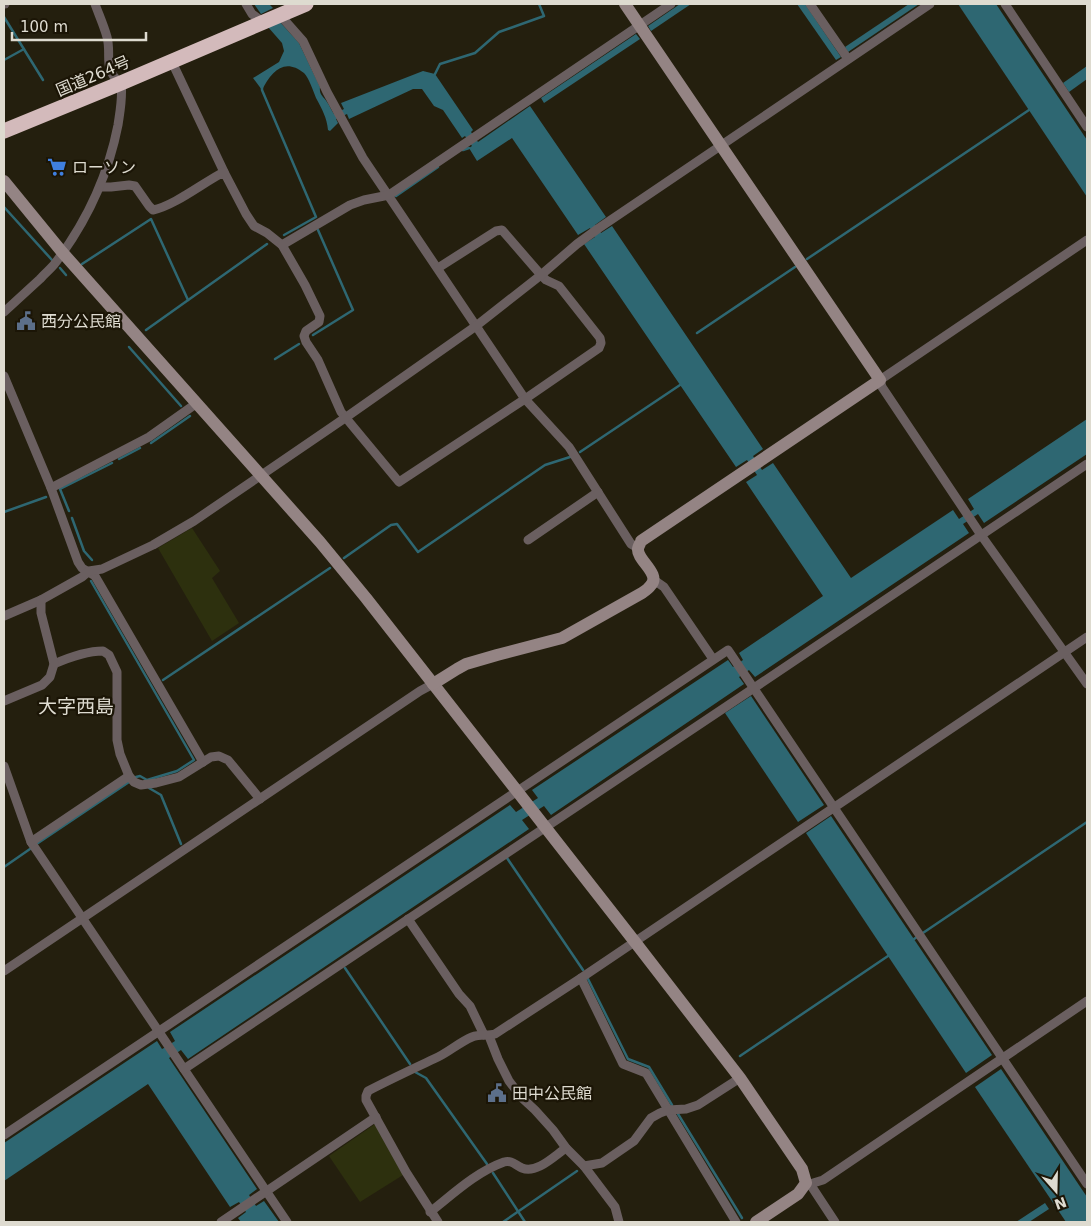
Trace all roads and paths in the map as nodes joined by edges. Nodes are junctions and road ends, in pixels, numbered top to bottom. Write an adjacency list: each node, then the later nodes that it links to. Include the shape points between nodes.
1 (95, 4): 14 (street, via 108,39 113,78)
2 (246, 4): 10 (street, via 252,14)
3 (306, 4): 9 (highway, 国道264号)
4 (625, 4): 11 (street)
5 (671, 4): 11 (street)
6 (810, 4): 12 (street)
7 (930, 4): 12 (street)
8 (1005, 4): 15 (street)
9 (280, 15): 10 (highway, 国道264号); 21 (street, via 302,41 363,158)
10 (263, 22): 13 (highway, 国道264号)
11 (640, 25): 17 (street); 21 (street)
12 (848, 59): 17 (street)
13 (172, 62): 14 (highway, 国道264号); 18 (street)
14 (121, 84): 16 (highway, 国道264号); 20 (street, via 120,116)
15 (1087, 127)
16 (4, 132)
17 (721, 145): 26 (street, via 599,228); 30 (street)
18 (224, 172): 20 (street, via 153,210 135,186); 23 (street, via 254,226)
19 (4, 181): 24 (street)
20 (100, 187): 24 (street)
21 (389, 195): 23 (street, via 350,205); 25 (street)
22 (1087, 240): 30 (street)
23 (282, 245): 33 (street, via 320,316 319,322 304,336)
24 (62, 252): 27 (street, via 55,263); 32 (street)
25 (438, 268): 26 (street, via 502,230); 28 (street)
26 (540, 275): 28 (street); 31 (street, via 559,286 602,343)
27 (4, 312)
28 (476, 326): 31 (street); 33 (street)
29 (4, 376): 36 (street)
30 (880, 380): 38 (street); 40 (street, via 641,541)
31 (525, 399): 33 (street, via 399,482); 37 (street, via 569,447)
32 (197, 403): 35 (street); 36 (street, via 149,437)
33 (345, 418): 35 (street)
34 (1087, 464): 38 (street)
35 (261, 476): 41 (street, via 194,522 153,545 102,569); 49 (street, via 320,542)
36 (51, 488): 41 (street, via 78,562)
37 (598, 492): 39 (street); 40 (street, via 631,544)
38 (981, 535): 46 (street); 51 (street)
39 (528, 540)
40 (638, 548): 42 (street)
41 (89, 571): 43 (street); 53 (street, via 95,576)
42 (654, 580): 47 (street, via 664,587); 49 (street, via 642,593 562,638 466,664)
43 (40, 600): 44 (street); 48 (street)
44 (4, 616)
45 (1087, 637): 46 (street)
46 (1065, 652): 50 (street); 58 (street)
47 (713, 659): 51 (street, via 728,650); 56 (street)
48 (54, 664): 52 (street, via 50,677 42,685); 55 (street, via 95,651 103,650 109,655 117,672 117,740)
49 (433, 684): 56 (street); 57 (street)
50 (1087, 684)
51 (754, 688): 58 (street); 59 (street)
52 (4, 701)
53 (203, 762): 55 (street, via 179,777 156,783 141,785); 57 (street, via 219,756 228,760)
54 (4, 766): 60 (street)
55 (129, 776): 60 (street)
56 (517, 791): 59 (street); 67 (street)
57 (260, 798): 61 (street)
58 (834, 808): 63 (street); 69 (street)
59 (546, 828): 62 (street); 63 (street)
60 (31, 842): 61 (street)
61 (83, 918): 64 (street); 67 (street)
62 (408, 919): 68 (street, via 470,1006); 70 (street)
63 (635, 942): 65 (street); 71 (street)
64 (4, 971)
65 (581, 978): 68 (street); 72 (street, via 622,1064 646,1073)
66 (1087, 1001): 69 (street)
67 (158, 1031): 70 (street); 74 (street)
68 (487, 1036): 73 (street, via 474,1036 368,1091 366,1100); 75 (street, via 509,1081)
69 (1003, 1058): 77 (street, via 823,1180); 78 (street)
70 (184, 1069): 79 (street)
71 (740, 1078): 72 (street, via 698,1105); 77 (street, via 802,1169)
72 (668, 1110): 76 (street, via 651,1118 634,1141 602,1162); 85 (street)
73 (376, 1117): 79 (street); 80 (street)
74 (4, 1135)
75 (566, 1148): 76 (street); 80 (street, via 538,1168 523,1168 506,1162 479,1174)
76 (584, 1166): 84 (street, via 615,1207)
77 (808, 1184): 86 (street); 87 (street)
78 (1087, 1184)
79 (266, 1191): 81 (street); 82 (street)
80 (430, 1212): 83 (street)
81 (221, 1222)
82 (287, 1222)
83 (438, 1222)
84 (619, 1222)
85 (736, 1222)
86 (756, 1222)
87 (835, 1222)

